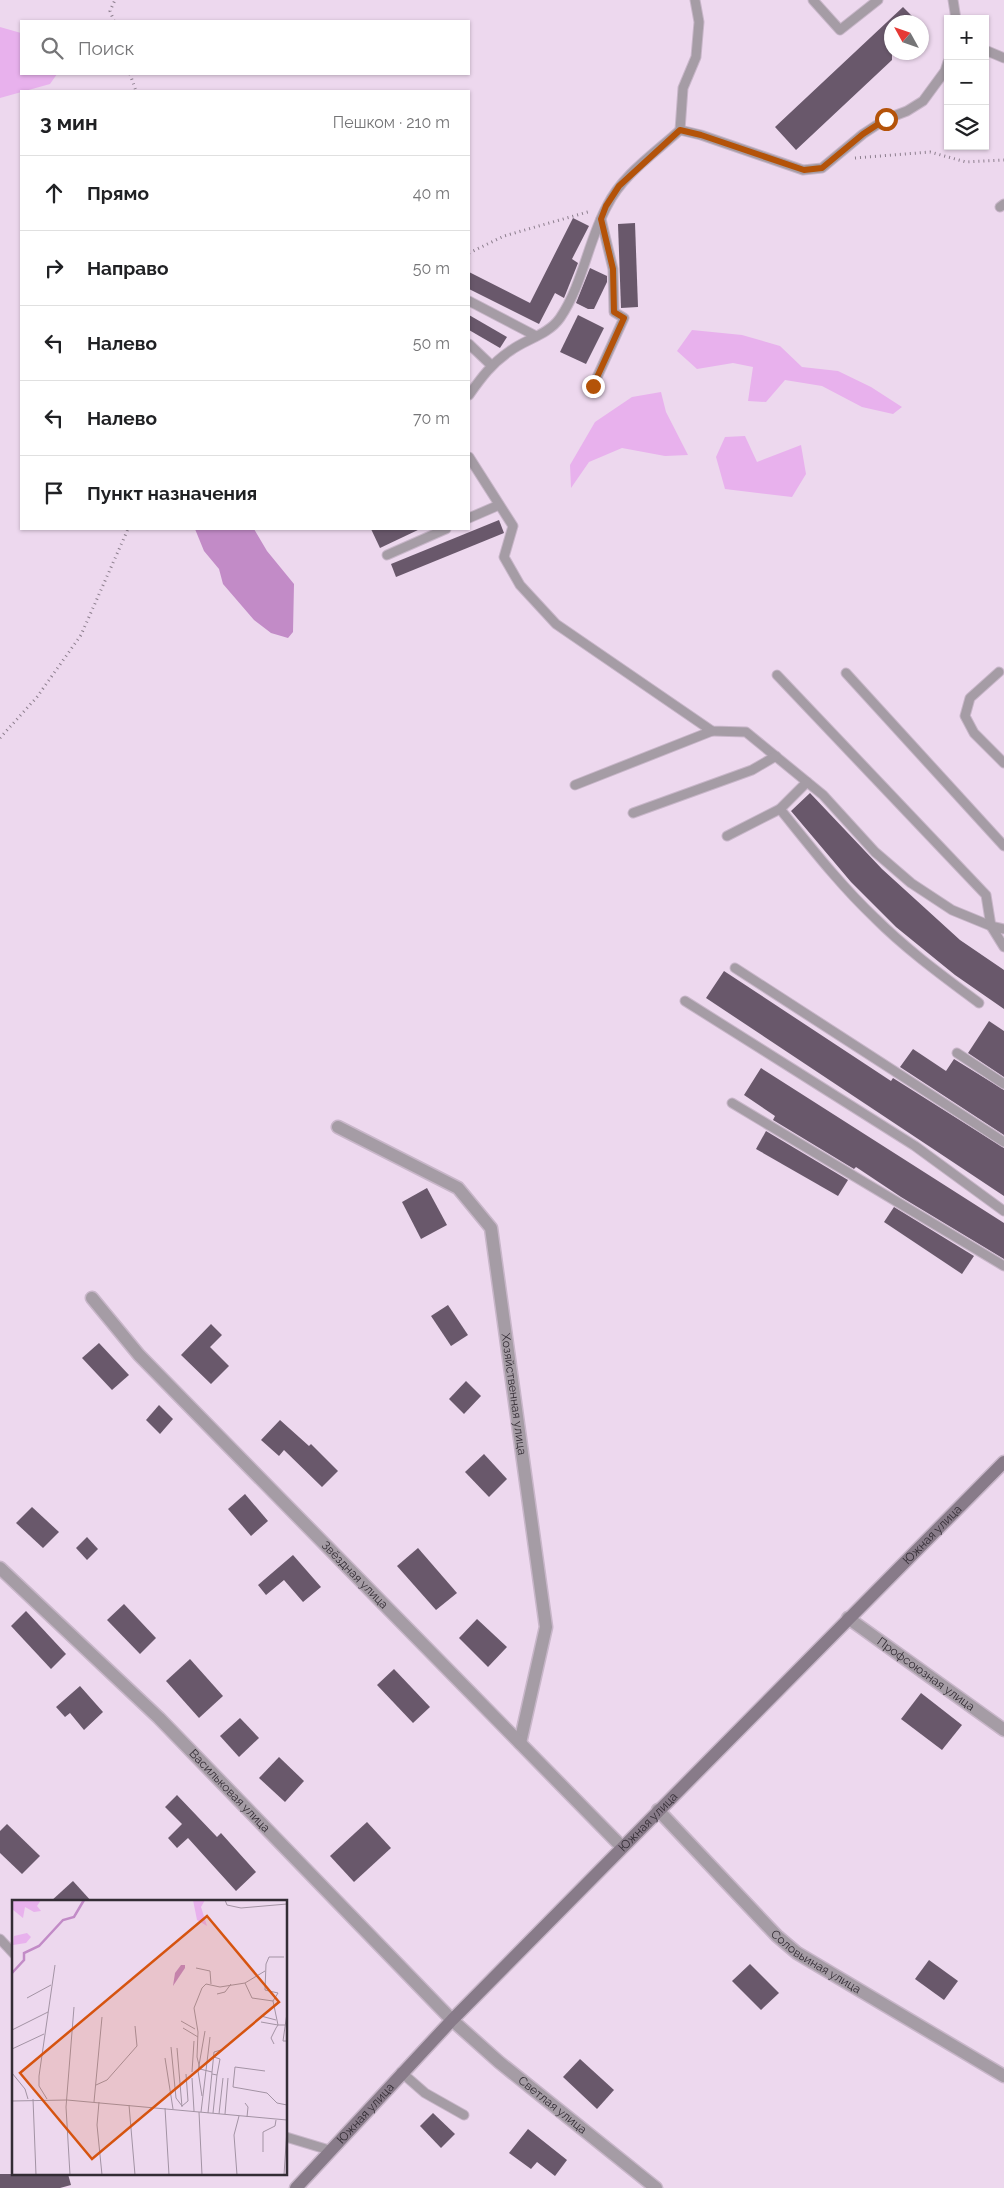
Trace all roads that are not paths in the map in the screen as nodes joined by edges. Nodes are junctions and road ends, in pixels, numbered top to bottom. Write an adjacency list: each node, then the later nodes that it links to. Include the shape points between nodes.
1 (695, 0): 9 (lane, via 699,22 696,57 683,88)
2 (813, 0): 3 (lane, via 840,30)
3 (878, 0)
4 (954, 0): 5 (lane)
5 (956, 15)
6 (989, 52): 7 (lane)
7 (1004, 58)
8 (944, 72): 9 (lane, via 923,101 863,134 822,168 804,170)
9 (680, 130): 10 (lane, via 619,186)
10 (601, 219): 12 (lane, via 560,319 549,330); 17 (lane, via 613,269 614,312 624,318)
11 (470, 302): 12 (lane)
12 (536, 336): 14 (lane)
13 (470, 345): 14 (lane)
14 (491, 365): 16 (lane)
15 (470, 378): 16 (lane)
16 (479, 382): 18 (lane)
17 (593, 386)
18 (470, 394)
19 (470, 458): 20 (lane)
20 (499, 505): 21 (lane); 27 (lane, via 513,526 504,557 520,585 556,624)
21 (470, 518)
22 (444, 530): 23 (lane)
23 (387, 555)
24 (999, 672): 29 (lane, via 970,698 965,716 974,733)
25 (846, 673): 35 (lane)
26 (777, 675): 36 (lane, via 986,895)
27 (712, 731): 28 (lane, via 746,732); 31 (lane)
28 (776, 756): 30 (lane); 33 (lane, via 752,770)
29 (1004, 763)
30 (807, 782): 32 (lane); 36 (lane, via 911,884 952,910)
31 (575, 785)
32 (780, 809): 34 (lane); 41 (lane, via 819,858 875,918)
33 (633, 812)
34 (727, 836)
35 (1004, 846)
36 (991, 926): 37 (lane); 38 (lane)
37 (1004, 929)
38 (1004, 947)
39 (735, 968): 46 (lane)
40 (685, 1001): 47 (lane, via 915,1146)
41 (979, 1003)
42 (957, 1053): 43 (lane)
43 (1004, 1084)
44 (732, 1103): 48 (lane)
45 (338, 1127): 54 (street, Хозяйственная улица, via 458,1188 491,1228 546,1627)
46 (1004, 1142)
47 (1004, 1211)
48 (1004, 1266)
49 (92, 1298): 54 (street, Звёздная улица, via 139,1355)
50 (1004, 1462): 52 (street, Южная улица)
51 (0, 1568): 59 (street, Васильковая улица, via 159,1718)
52 (848, 1618): 53 (street, Профсоюзная улица); 55 (street, Южная улица)
53 (1004, 1730)
54 (520, 1743): 56 (street, Звёздная улица)
55 (658, 1810): 56 (street, Южная улица); 61 (street, Соловьиная улица, via 797,1953)
56 (622, 1847): 59 (street, Южная улица)
57 (0, 1939): 58 (lane)
58 (12, 1952)
59 (452, 2020): 60 (street, Южная улица); 66 (street, Светлая улица, via 499,2062)
60 (401, 2072): 62 (lane, via 425,2093); 64 (street, Южная улица)
61 (1004, 2076)
62 (464, 2115)
63 (288, 2138): 64 (lane)
64 (329, 2150): 65 (street, Южная улица)
65 (296, 2188)
66 (656, 2188)

